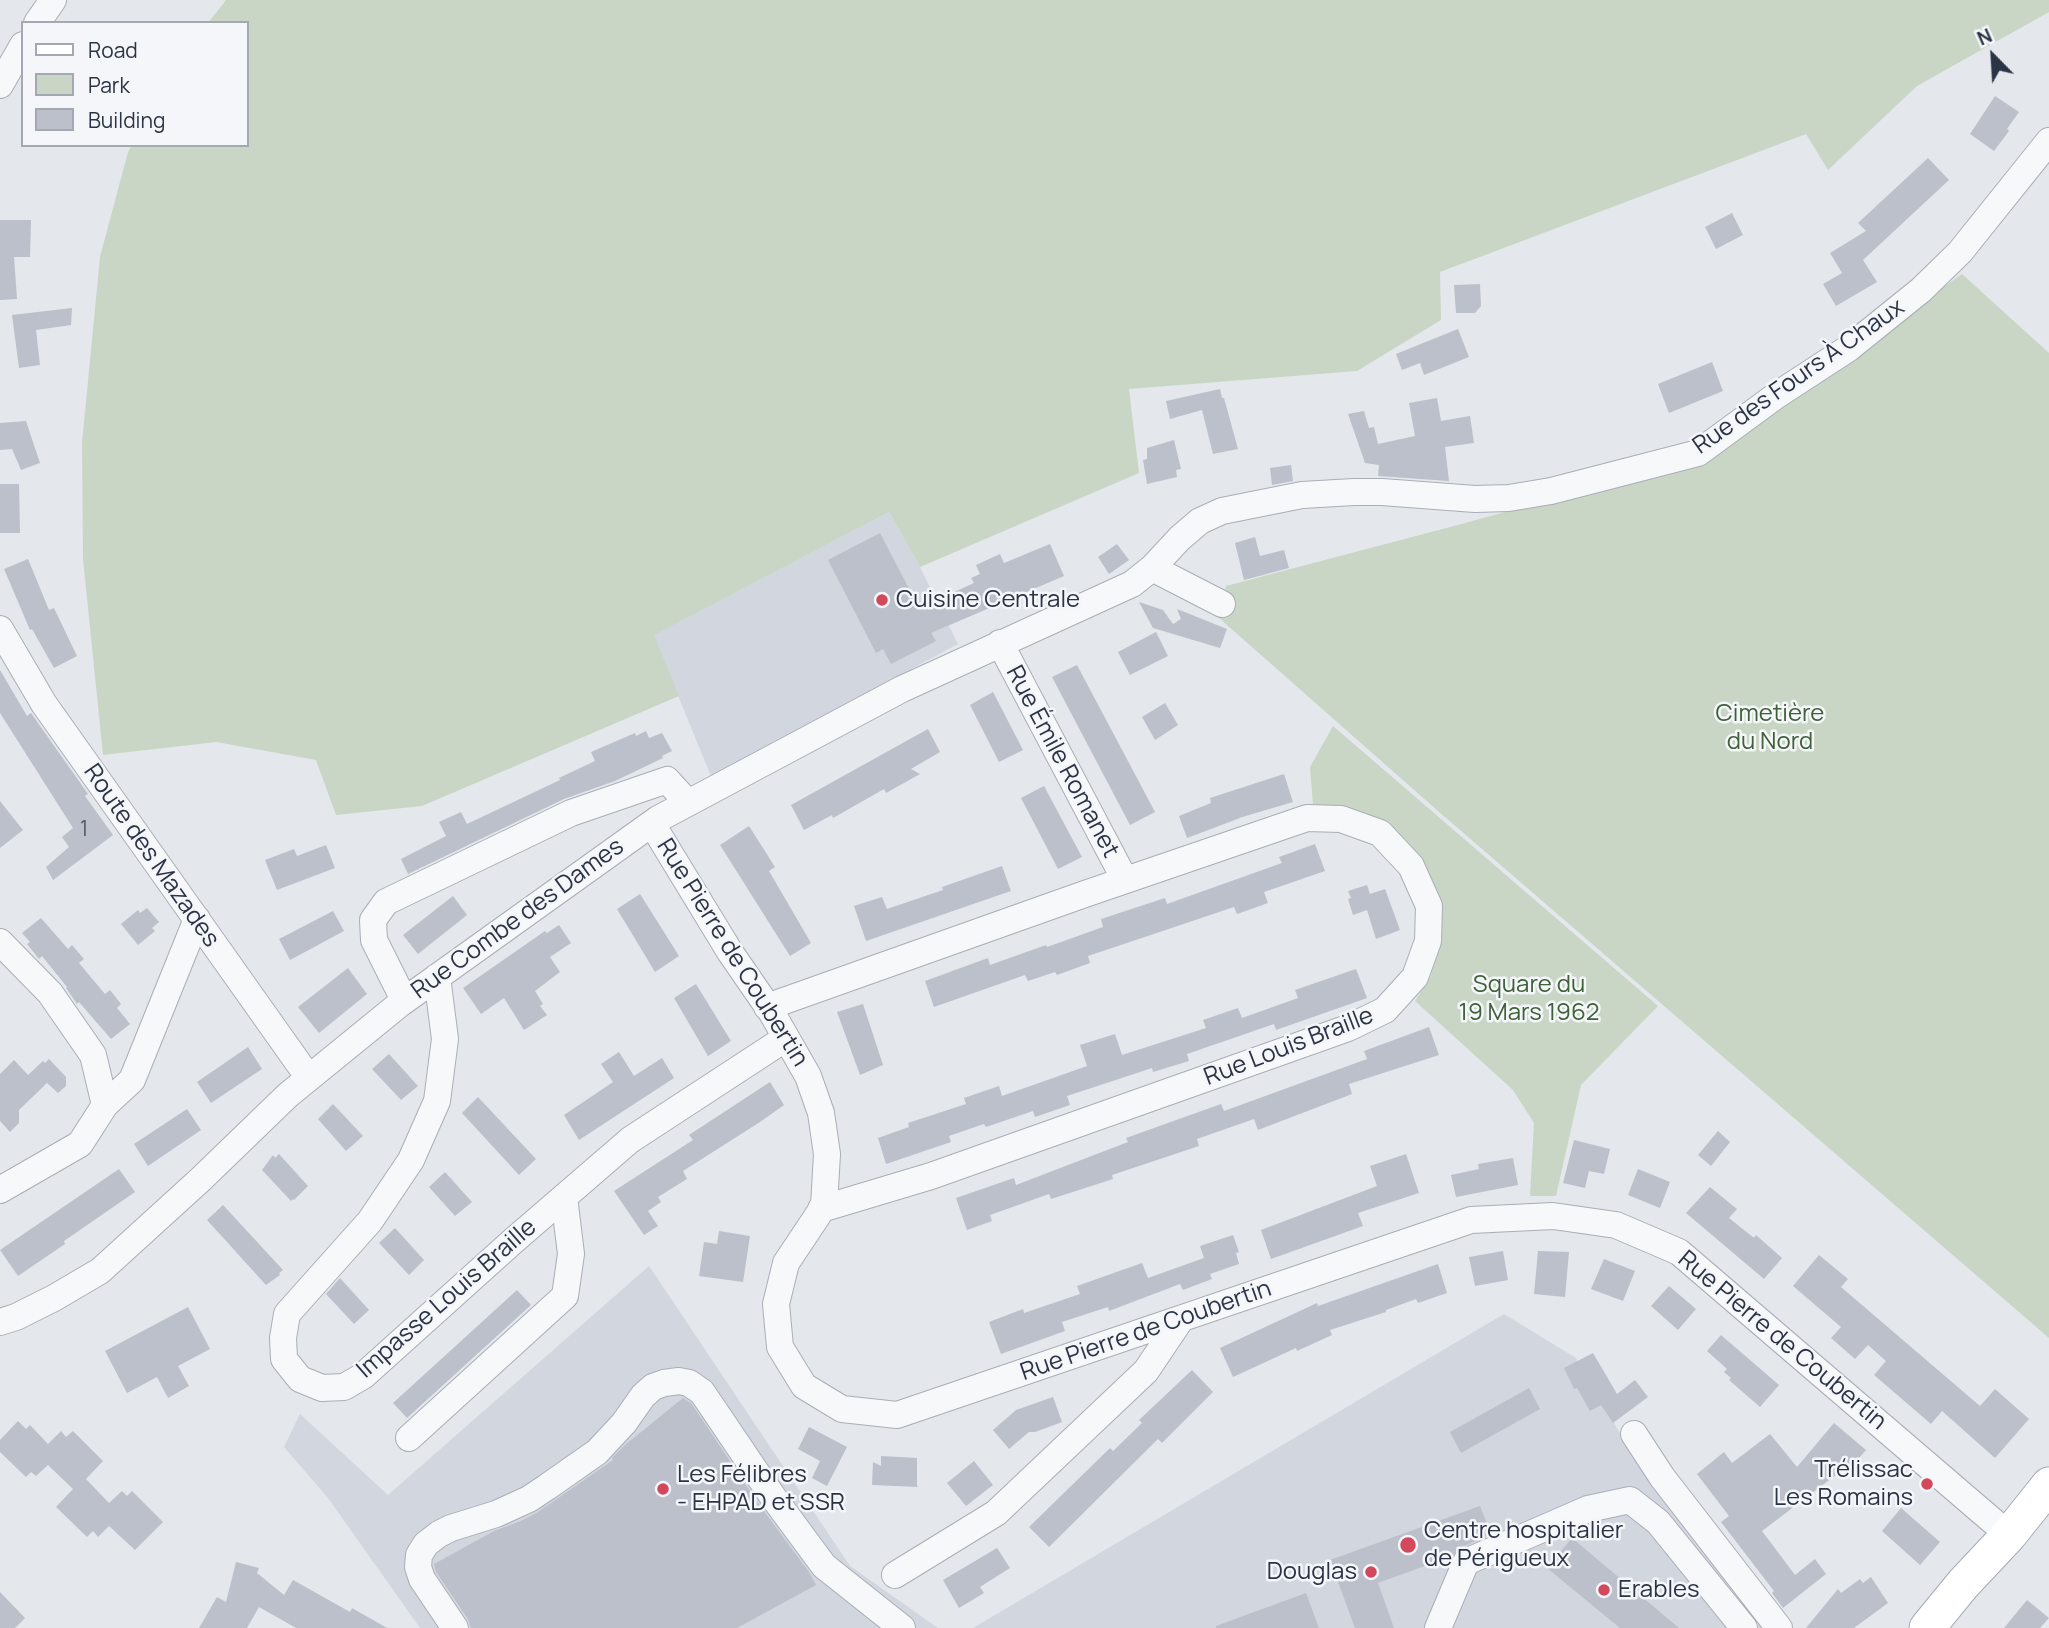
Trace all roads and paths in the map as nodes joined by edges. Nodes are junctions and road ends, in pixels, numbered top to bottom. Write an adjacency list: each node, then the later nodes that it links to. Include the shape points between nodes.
1 (53, 0): 2 (street)
2 (38, 21)
3 (21, 48): 4 (street)
4 (0, 85)
5 (2049, 141): 6 (street, Rue des Fours À Chaux, via 1960,252 1928,283 1849,348 1698,453 1509,498 1354,492 1266,501 1200,521)
6 (1142, 576): 7 (street); 9 (street, Rue Combe des Dames)
7 (1222, 604)
8 (0, 629): 13 (street, Route des Mazades, via 44,704)
9 (999, 643): 10 (street, Rue Combe des Dames); 12 (street, Rue Émile Romanet)
10 (688, 803): 11 (street, Rue Combe des Dames); 16 (street, via 667,780 571,813 386,902 373,920 374,940)
11 (652, 824): 15 (street, Rue Combe des Dames); 17 (street, Rue Pierre de Coubertin)
12 (1125, 880): 17 (street, Rue Louis Braille); 23 (street, Rue Louis Braille, via 1307,818 1340,819 1380,833 1411,866 1429,906 1429,941 1415,977 1385,1010 1348,1028 931,1176)
13 (197, 919): 19 (street, Route des Mazades); 20 (street, via 132,1080)
14 (0, 942): 20 (street, via 50,993 93,1055)
15 (437, 977): 16 (street, Rue Combe des Dames); 22 (street, Impasse Louis Braille, via 445,1039 437,1101 411,1160 370,1221 287,1314 284,1359 300,1379 322,1388 344,1387 363,1376)
16 (404, 1000): 19 (street, Rue Combe des Dames)
17 (767, 1007): 18 (street, Rue Pierre de Coubertin)
18 (786, 1038): 22 (street, Impasse Louis Braille, via 630,1140); 23 (street, Rue Pierre de Coubertin, via 808,1076 821,1113 827,1154)
19 (309, 1078): 25 (street, Rue Combe des Dames, via 100,1271)
20 (105, 1105): 21 (street, via 80,1144)
21 (0, 1190)
22 (564, 1197): 27 (street, via 571,1254 565,1296)
23 (821, 1209): 24 (street, Rue Pierre de Coubertin, via 786,1263 776,1304 780,1347 804,1386 842,1409 897,1415)
24 (1181, 1319): 29 (street, Rue Pierre de Coubertin, via 1471,1220 1553,1216 1616,1225 1679,1252); 30 (street, via 1146,1371 996,1513)
25 (0, 1322)
26 (1634, 1434): 35 (street)
27 (409, 1438)
28 (2049, 1485): 29 (main road)
29 (2009, 1535): 36 (main road)
30 (895, 1575)
31 (455, 1628): 32 (street, via 422,1579 419,1555 426,1544 451,1528 529,1499 597,1452 653,1387 679,1381 702,1392 824,1566)
32 (902, 1628)
33 (1438, 1628): 34 (street, via 1466,1562 1588,1509 1630,1500 1658,1522)
34 (1744, 1628)
35 (1779, 1628)
36 (1927, 1628)

